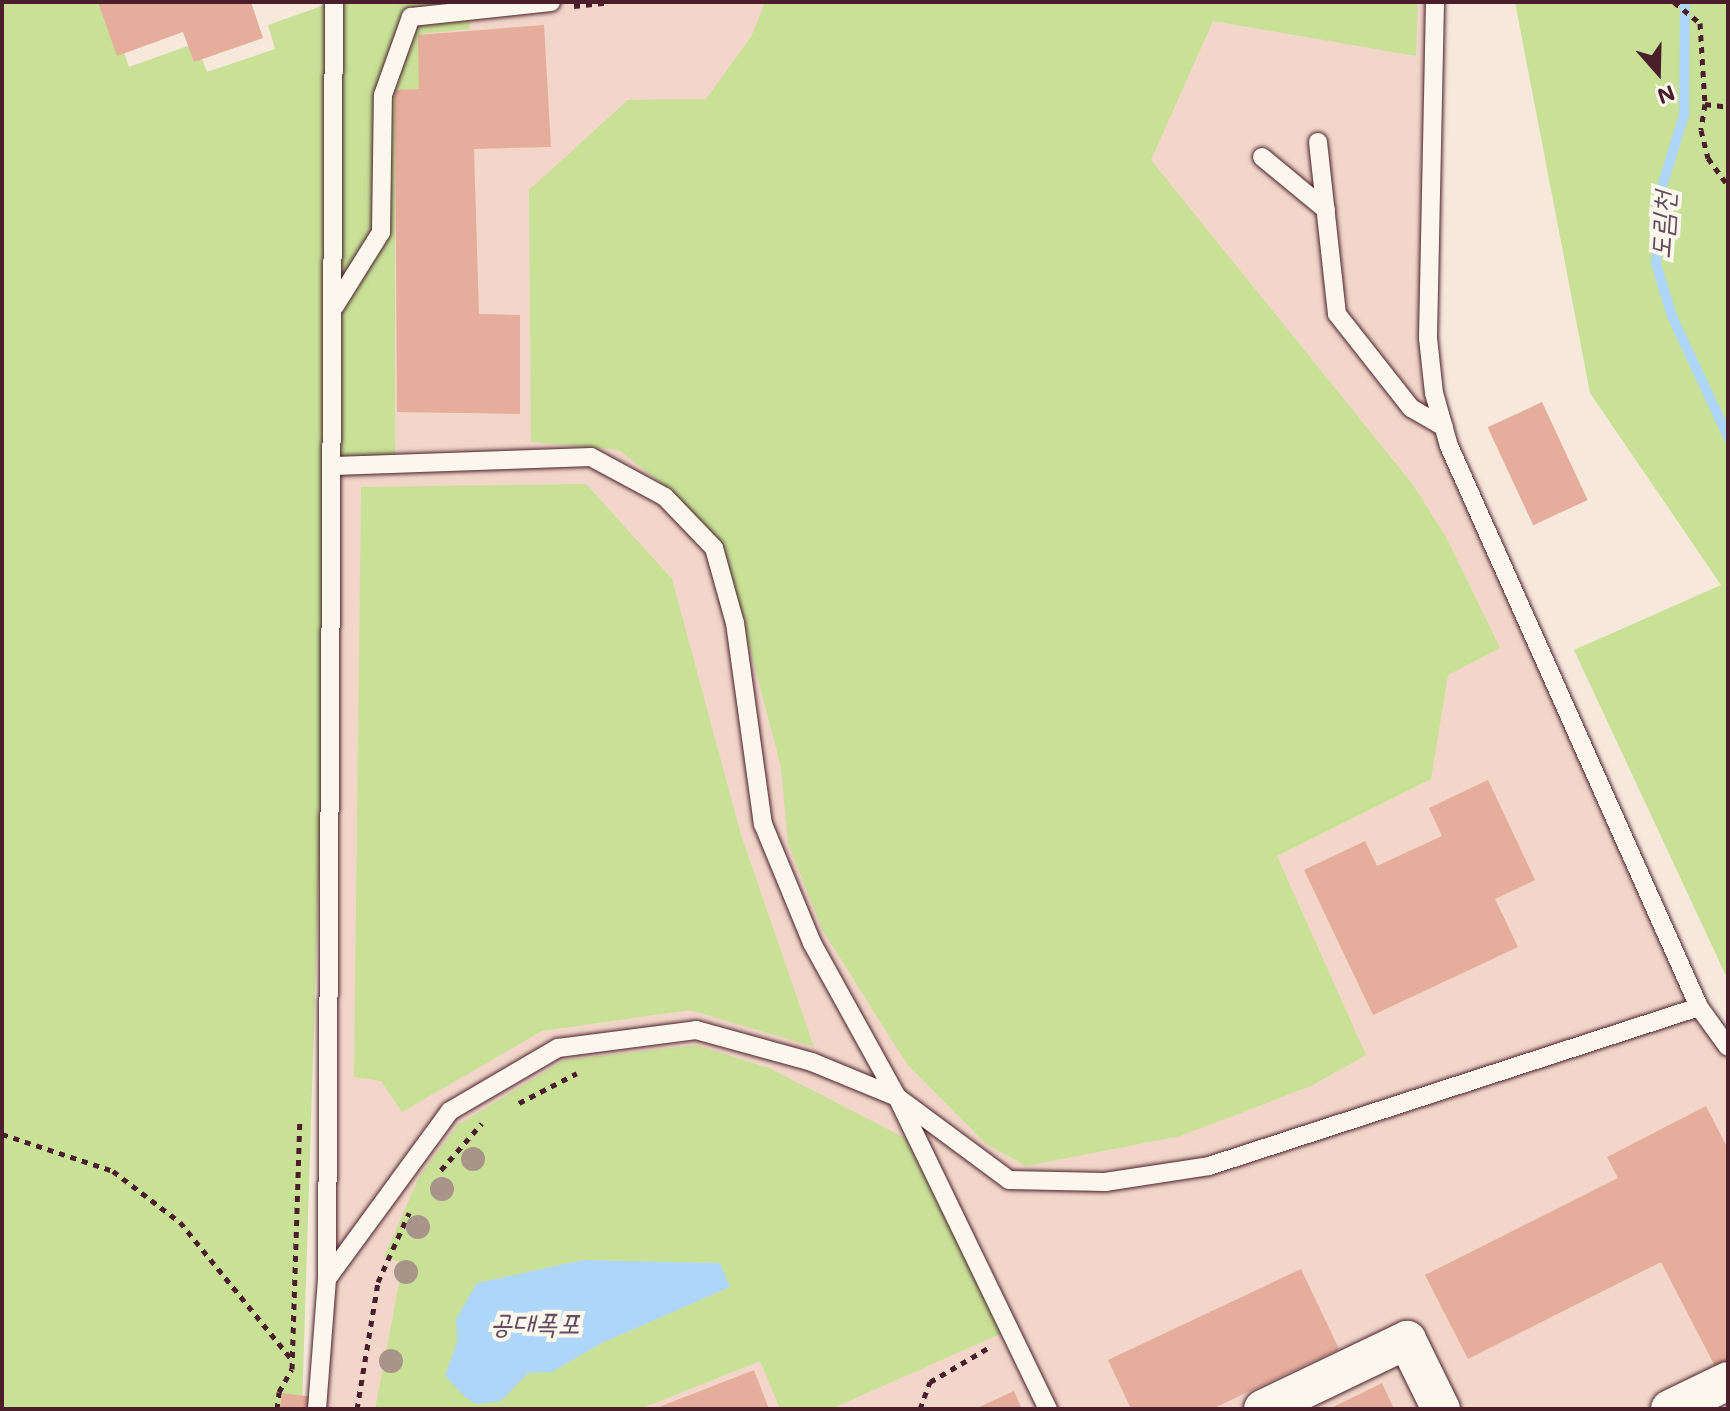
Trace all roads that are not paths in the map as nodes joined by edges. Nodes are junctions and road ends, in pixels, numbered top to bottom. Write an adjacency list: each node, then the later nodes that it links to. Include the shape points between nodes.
1 (334, 2): 8 (lane)
2 (1435, 2): 9 (lane, via 1428,338)
3 (558, 4): 4 (lane)
4 (420, 9): 8 (lane, via 411,17 383,95 381,232)
5 (1318, 142): 7 (lane)
6 (1262, 157): 7 (lane)
7 (1326, 210): 9 (lane, via 1337,314 1411,408)
8 (335, 306): 10 (lane)
9 (1444, 427): 11 (lane)
10 (334, 466): 13 (lane, via 591,457 665,497 714,548 735,623 763,824 812,943); 14 (lane)
11 (1699, 1007): 12 (lane); 13 (lane, via 1209,1166 1105,1182 1009,1180)
12 (1728, 1047)
13 (897, 1097): 14 (lane, via 812,1062 696,1030 558,1048 450,1111); 17 (lane)
14 (327, 1279): 16 (lane)
15 (1728, 1381): 20 (street)
16 (318, 1402)
17 (1048, 1409)
18 (1263, 1409): 19 (street, via 1407,1340)
19 (1441, 1409)
20 (1670, 1409)

